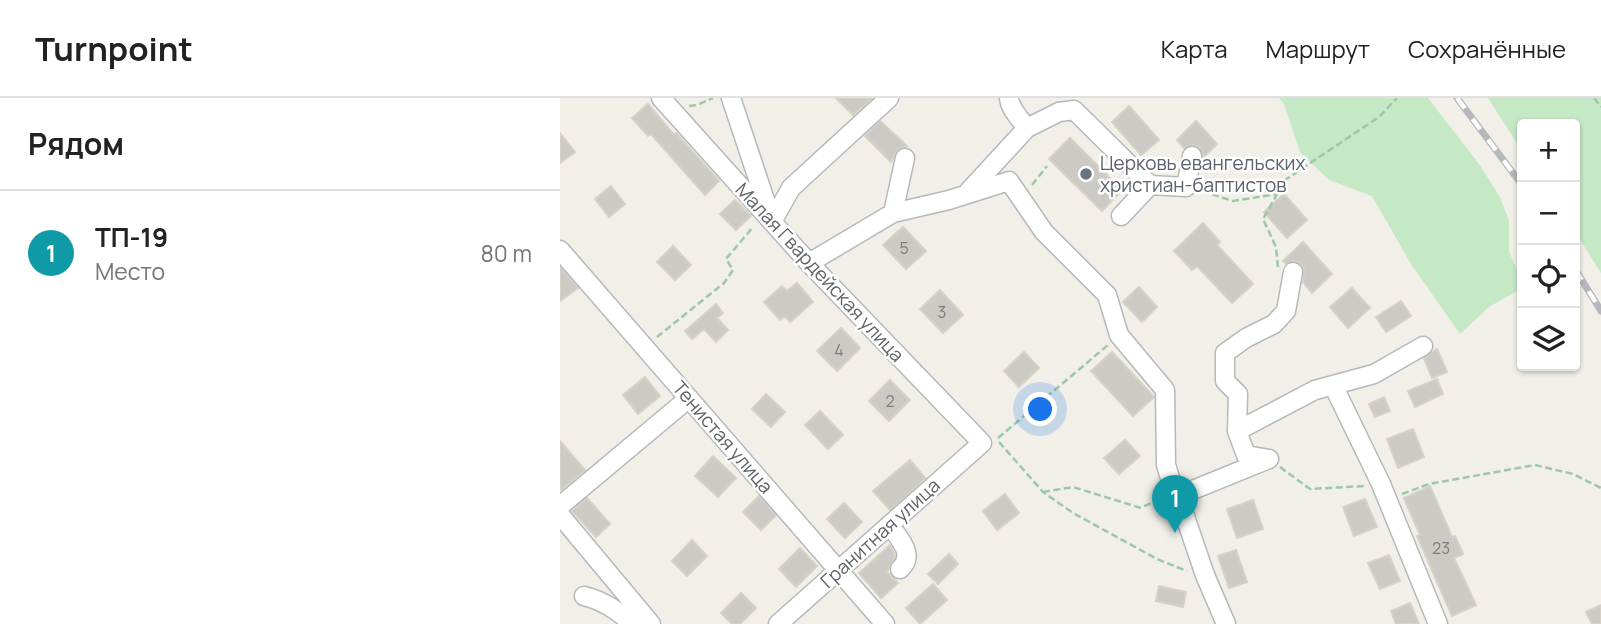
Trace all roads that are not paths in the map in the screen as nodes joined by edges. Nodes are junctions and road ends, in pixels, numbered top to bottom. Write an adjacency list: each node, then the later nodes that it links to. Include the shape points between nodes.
1 (731, 98): 12 (street)
2 (889, 98): 12 (street, via 791,188)
3 (1009, 98): 5 (street)
4 (665, 103): 12 (street, Малая Гвардейская улица)
5 (1027, 128): 8 (street, via 1074,110); 9 (street)
6 (1192, 156): 8 (street, via 1186,187)
7 (905, 158): 10 (street)
8 (1150, 185): 11 (street)
9 (967, 193): 10 (street); 21 (street, via 1009,181 1044,232 1107,295 1119,335 1165,390 1166,465)
10 (893, 213): 14 (street)
11 (1121, 215)
12 (768, 218): 14 (street, Малая Гвардейская улица)
13 (560, 250): 18 (street, Тенистая улица)
14 (809, 262): 20 (street, Малая Гвардейская улица)
15 (1286, 271): 19 (street, via 1286,311 1273,324 1225,352 1225,381 1238,394)
16 (1423, 346): 17 (street, via 1374,374)
17 (1333, 385): 19 (street); 33 (street, via 1384,492)
18 (689, 398): 22 (street); 26 (street, Тенистая улица)
19 (1237, 431): 21 (street, via 1247,455 1269,459)
20 (982, 443): 24 (street, Гранитная улица)
21 (1176, 493): 32 (street)
22 (560, 506)
23 (560, 515): 27 (street)
24 (890, 525): 25 (street, via 908,559); 26 (street, Гранитная улица)
25 (900, 569)
26 (839, 570): 30 (street, Гранитная улица); 31 (street, Тенистая улица)
27 (609, 573): 28 (street, via 584,596 617,610); 29 (street)
28 (633, 624)
29 (650, 624)
30 (778, 624)
31 (885, 624)
32 (1226, 624)
33 (1438, 624)

